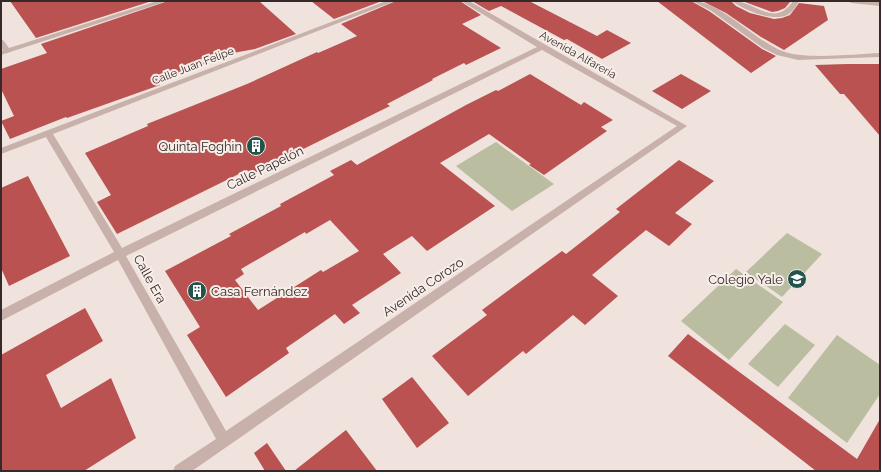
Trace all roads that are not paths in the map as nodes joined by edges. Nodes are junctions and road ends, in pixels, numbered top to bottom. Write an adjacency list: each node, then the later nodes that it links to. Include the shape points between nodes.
1 (164, 1): 11 (street)
2 (392, 1): 14 (street, Calle Juan Felipe)
3 (464, 1): 10 (street, Avenida Alfarería)
4 (695, 1): 12 (street, via 712,9 780,53 798,58)
5 (735, 1): 6 (street, via 774,16 792,10)
6 (796, 1)
7 (851, 1): 8 (street)
8 (880, 4)
9 (1, 41): 11 (street)
10 (542, 47): 13 (street, Avenida Alfarería); 16 (street, Calle Papelón)
11 (4, 52)
12 (880, 56)
13 (683, 126): 18 (street, Avenida Corozo)
14 (48, 133): 15 (street, Calle Juan Felipe); 16 (street, Calle Era)
15 (1, 151)
16 (120, 254): 17 (street, Calle Papelón); 18 (street, Calle Era)
17 (1, 316)
18 (224, 440): 19 (street, Avenida Corozo)
19 (180, 471)

